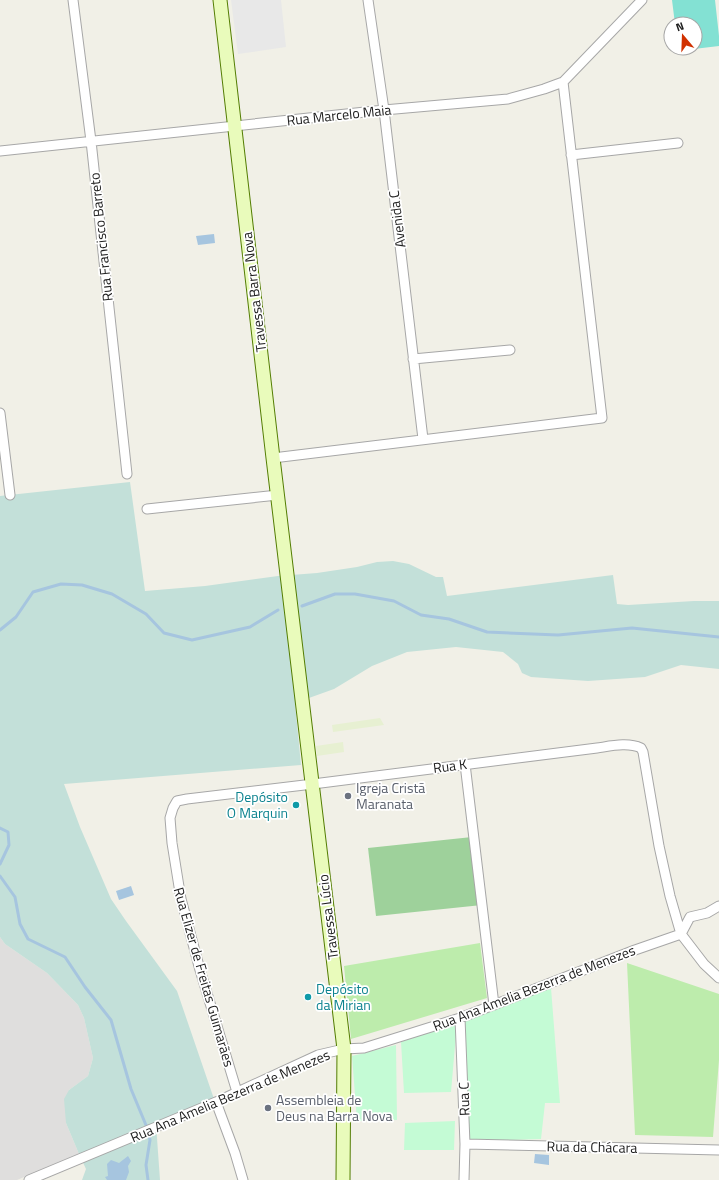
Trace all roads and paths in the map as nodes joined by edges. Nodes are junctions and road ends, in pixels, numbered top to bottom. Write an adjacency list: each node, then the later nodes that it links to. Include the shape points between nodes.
1 (73, 0): 8 (street, Rua Francisco Barreto)
2 (220, 0): 7 (street, Travessa Barra Nova)
3 (368, 0): 6 (street, Avenida C)
4 (642, 0): 5 (street, Rua Marcelo Maia)
5 (563, 82): 6 (street, Rua Marcelo Maia, via 508,99); 11 (street)
6 (384, 110): 7 (street, Rua Marcelo Maia); 13 (street, Avenida C)
7 (234, 126): 8 (street, Rua Marcelo Maia); 16 (street, Travessa Barra Nova)
8 (91, 141): 10 (street, Rua Marcelo Maia); 17 (street, Rua Francisco Barreto)
9 (678, 143): 11 (street)
10 (0, 151)
11 (571, 155): 15 (street, via 602,418)
12 (510, 350): 13 (street)
13 (414, 360): 15 (street, Avenida C)
14 (0, 413): 18 (street)
15 (423, 439): 16 (street)
16 (273, 458): 19 (street, Travessa Barra Nova)
17 (127, 474)
18 (10, 495)
19 (278, 495): 20 (street); 22 (street, Travessa Lúcio)
20 (147, 509)
21 (465, 764): 22 (street, Rua K); 25 (street, Rua K, via 623,745 641,748 670,896); 27 (street)
22 (313, 784): 23 (street, Rua K); 29 (street, Travessa Lúcio)
23 (187, 798): 30 (street, Rua Elizer de Freitas Guimarães, via 177,801 170,818 181,899)
24 (719, 906): 25 (street, via 707,913 690,917)
25 (681, 934): 26 (street, via 704,964); 27 (street, Rua Ana Amelia Bezerra de Menezes)
26 (719, 978)
27 (494, 1005): 28 (street, Rua Ana Amelia Bezerra de Menezes)
28 (460, 1018): 29 (street, Rua Ana Amelia Bezerra de Menezes, via 364,1048); 32 (street, Rua C)
29 (344, 1049): 30 (street, Rua Ana Amelia Bezerra de Menezes, via 318,1055); 36 (street, Travessa Lúcio)
30 (237, 1092): 31 (street, Rua Ana Amelia Bezerra de Menezes)
31 (216, 1102): 34 (street, Rua Ana Amelia Bezerra de Menezes); 35 (street)
32 (465, 1144): 33 (street, Rua da Chácara); 37 (street, Rua C)
33 (719, 1150)
34 (29, 1180)
35 (243, 1180)
36 (343, 1180)
37 (464, 1180)

